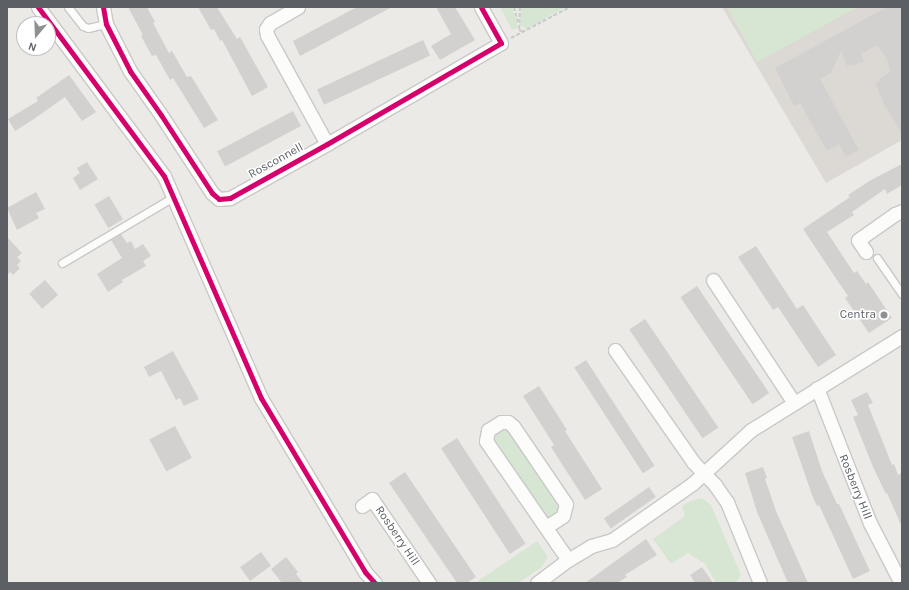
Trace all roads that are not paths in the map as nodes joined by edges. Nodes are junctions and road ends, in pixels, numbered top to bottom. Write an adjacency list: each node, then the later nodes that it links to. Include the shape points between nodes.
1 (38, 7): 8 (street, via 164,176)
2 (68, 7): 6 (lane, via 83,26 88,28)
3 (103, 7): 6 (street, Rosconnell)
4 (298, 7): 7 (street, via 270,23 266,29 267,35)
5 (482, 7): 7 (street, Rosconnell, via 501,43)
6 (106, 24): 7 (street, Rosconnell, via 130,71 212,193 219,199 230,198)
7 (327, 144)
8 (173, 197): 11 (lane); 22 (street, via 261,398 365,572)
9 (902, 212): 10 (street, via 858,240)
10 (872, 255): 13 (lane)
11 (62, 263)
12 (713, 280): 17 (street)
13 (902, 294)
14 (902, 336): 16 (street)
15 (615, 350): 18 (street, via 693,462)
16 (817, 388): 17 (street); 26 (street, Rosberry Hill, via 870,523)
17 (794, 403): 18 (street, via 752,430)
18 (704, 473): 21 (street, via 612,540 591,546); 25 (street, via 727,502)
19 (362, 506): 23 (street, Rosberry Hill, via 372,499)
20 (546, 527): 20 (street, via 486,440 488,430 501,422 508,422 513,426 566,504 563,516); 21 (street)
21 (568, 560): 24 (street)
22 (375, 583)
23 (428, 583)
24 (537, 583)
25 (760, 583)
26 (901, 583)

